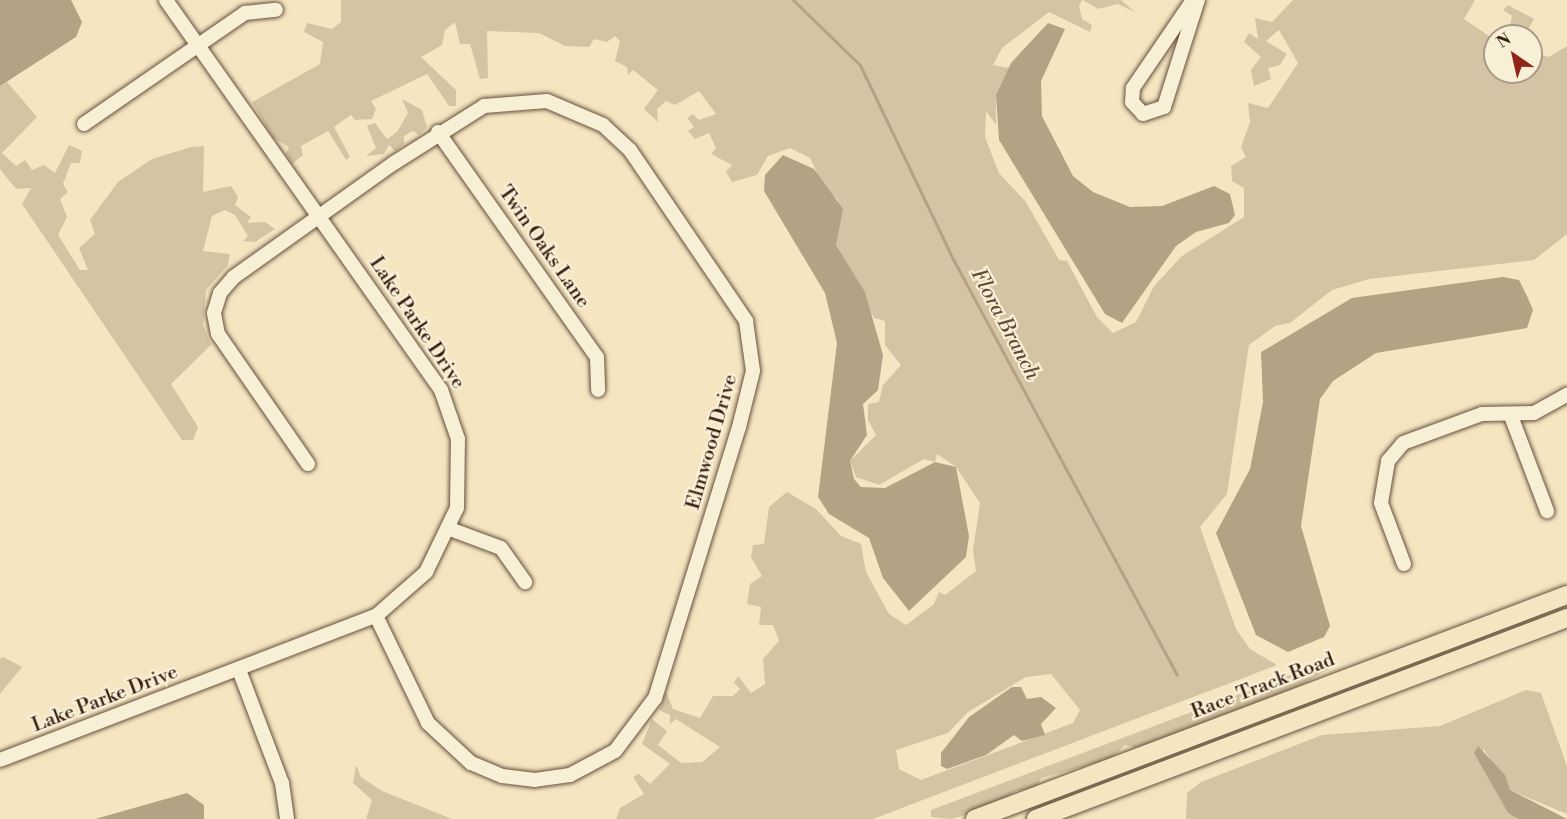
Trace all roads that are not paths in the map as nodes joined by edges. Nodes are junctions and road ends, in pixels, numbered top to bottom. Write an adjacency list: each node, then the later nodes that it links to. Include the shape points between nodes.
1 (166, 0): 5 (street, Lake Parke Drive)
2 (1193, 0): 3 (street, via 1133,88 1132,102 1143,114 1164,107)
3 (1198, 0)
4 (276, 10): 5 (street, via 245,13)
5 (198, 45): 6 (street); 8 (street, Lake Parke Drive)
6 (84, 124)
7 (438, 132): 8 (street, Elmwood Drive); 9 (street, Twin Oaks Lane, via 597,357); 18 (street, Elmwood Drive, via 472,111 522,100 559,104 603,125 630,150 737,303 749,331 752,381 655,698 626,741 604,759 570,775 536,780 502,776 471,763 428,723)
8 (320, 216): 12 (street, Elmwood Drive, via 229,282 214,313 222,340); 14 (street, Lake Parke Drive, via 448,405 461,474)
9 (598, 390)
10 (1567, 396): 11 (street, via 1534,413)
11 (1511, 416): 13 (street); 15 (street, via 1482,414 1430,429 1403,443 1388,461 1381,503)
12 (308, 464)
13 (1547, 511)
14 (450, 529): 16 (street, via 501,548); 18 (street, Lake Parke Drive, via 415,586)
15 (1404, 564)
16 (525, 582)
17 (1567, 595): 23 (main road, Race Track Road)
18 (376, 616): 20 (street, Lake Parke Drive)
19 (1567, 618): 24 (main road)
20 (239, 670): 21 (street, Lake Parke Drive); 22 (street, via 282,783)
21 (0, 760)
22 (287, 819)
23 (975, 819)
24 (1036, 819)

